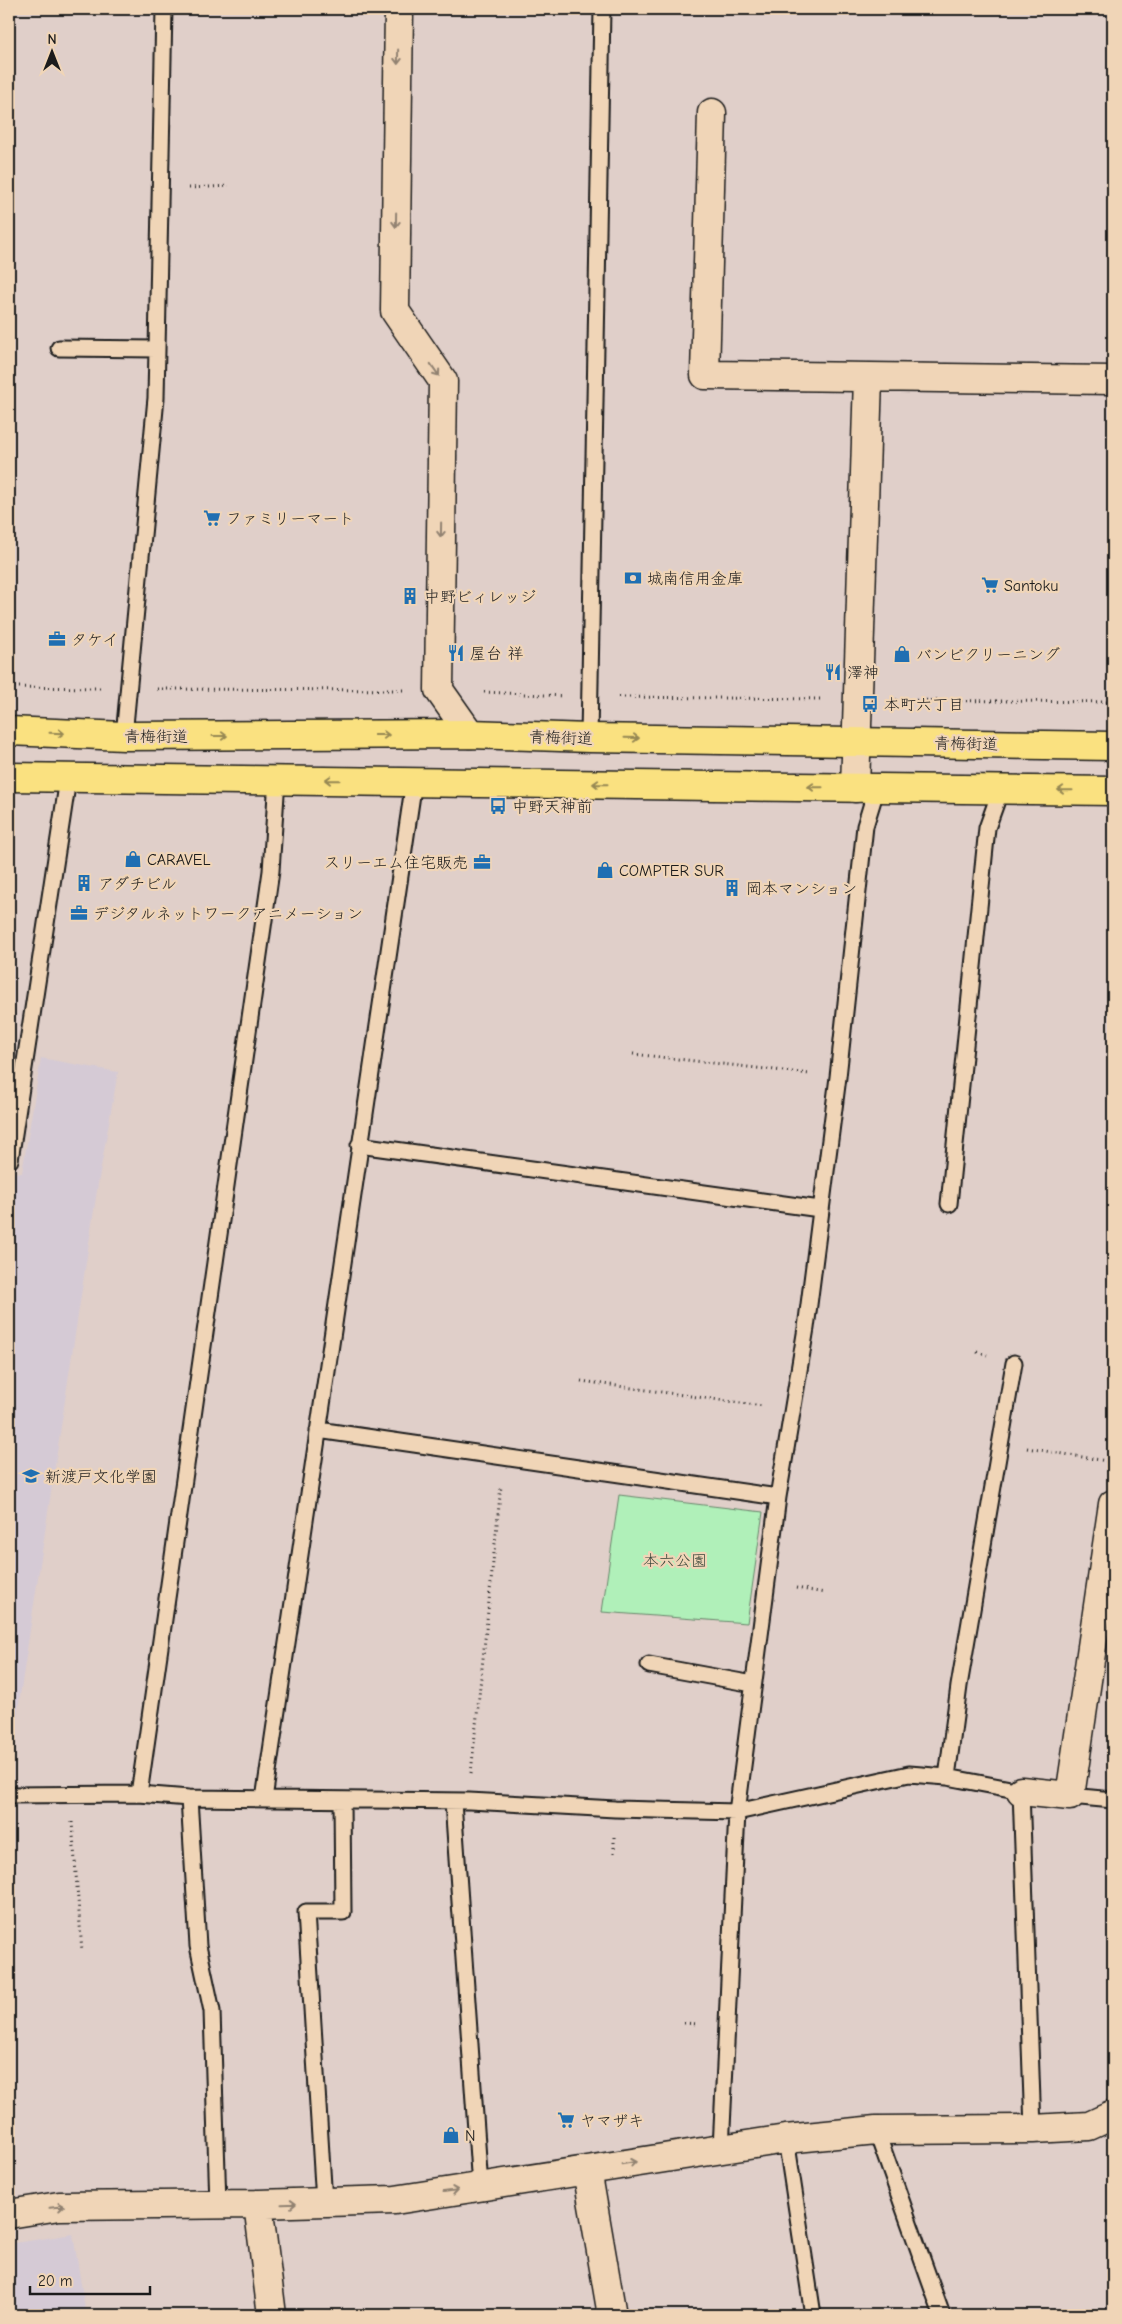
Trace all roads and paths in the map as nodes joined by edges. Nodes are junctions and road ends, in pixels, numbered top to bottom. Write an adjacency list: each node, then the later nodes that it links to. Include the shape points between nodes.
1 (164, 9): 6 (lane)
2 (399, 9): 12 (street, one-way to 12, via 395,311 443,381 439,690)
3 (602, 9): 14 (lane)
4 (712, 113): 9 (street, via 705,375)
5 (229, 186): 6 (path)
6 (160, 188): 8 (lane)
7 (59, 348): 8 (lane)
8 (157, 349): 13 (lane, via 156,398)
9 (868, 378): 10 (street); 15 (street)
10 (1113, 380)
11 (9, 731): 13 (main road, 青梅街道, one-way to 13)
12 (470, 734): 13 (main road, 青梅街道, one-way to 12); 14 (main road, 青梅街道)
13 (124, 736)
14 (589, 738): 15 (main road, 青梅街道, one-way to 15)
15 (856, 741): 16 (main road, 青梅街道); 21 (street)
16 (1113, 746)
17 (9, 777): 18 (main road)
18 (68, 779): 19 (main road); 27 (lane)
19 (277, 779): 20 (main road, one-way to 19); 43 (lane, via 271,871)
20 (414, 781): 21 (main road, one-way to 20); 26 (lane)
21 (866, 788): 22 (main road); 25 (lane, via 865,826)
22 (1001, 789): 23 (main road, one-way to 22); 28 (lane, via 987,828)
23 (1113, 791)
24 (633, 1054): 25 (path)
25 (838, 1077): 29 (lane)
26 (359, 1145): 29 (lane); 33 (lane)
27 (10, 1160)
28 (949, 1204)
29 (820, 1209): 32 (lane)
30 (1014, 1363): 34 (lane)
31 (581, 1381): 32 (path)
32 (793, 1410): 37 (lane)
33 (318, 1430): 35 (lane); 48 (lane)
34 (1000, 1444): 36 (path); 41 (lane)
35 (504, 1457): 37 (lane); 51 (path)
36 (1113, 1462)
37 (778, 1498): 40 (lane)
38 (1113, 1504): 46 (street)
39 (649, 1665): 40 (lane)
40 (753, 1684): 52 (lane)
41 (947, 1777): 42 (lane); 52 (lane, via 909,1774)
42 (1021, 1791): 46 (street); 56 (lane)
43 (139, 1794): 45 (lane); 47 (lane)
44 (9, 1795): 45 (lane)
45 (70, 1795): 53 (path)
46 (1070, 1796): 50 (lane)
47 (189, 1798): 48 (lane); 63 (lane, via 198,1946 212,2011)
48 (264, 1799): 49 (lane)
49 (342, 1800): 51 (lane); 61 (lane, via 344,1912 306,1912)
50 (1113, 1800)
51 (461, 1801): 52 (lane, via 615,1810); 60 (lane)
52 (737, 1812): 58 (lane)
53 (82, 1951)
54 (1113, 2115): 56 (street, via 1089,2126)
55 (876, 2130): 56 (street); 57 (street); 68 (lane)
56 (1033, 2130)
57 (786, 2139): 58 (street); 67 (lane)
58 (721, 2149): 59 (street, one-way to 58)
59 (587, 2170): 60 (street); 66 (street)
60 (480, 2187): 61 (street, one-way to 60, via 395,2200)
61 (324, 2202): 62 (street, one-way to 61)
62 (258, 2204): 63 (street); 65 (street)
63 (218, 2205): 64 (street, one-way to 63, via 59,2206)
64 (9, 2214)
65 (272, 2315)
66 (612, 2315)
67 (813, 2315)
68 (942, 2315)

